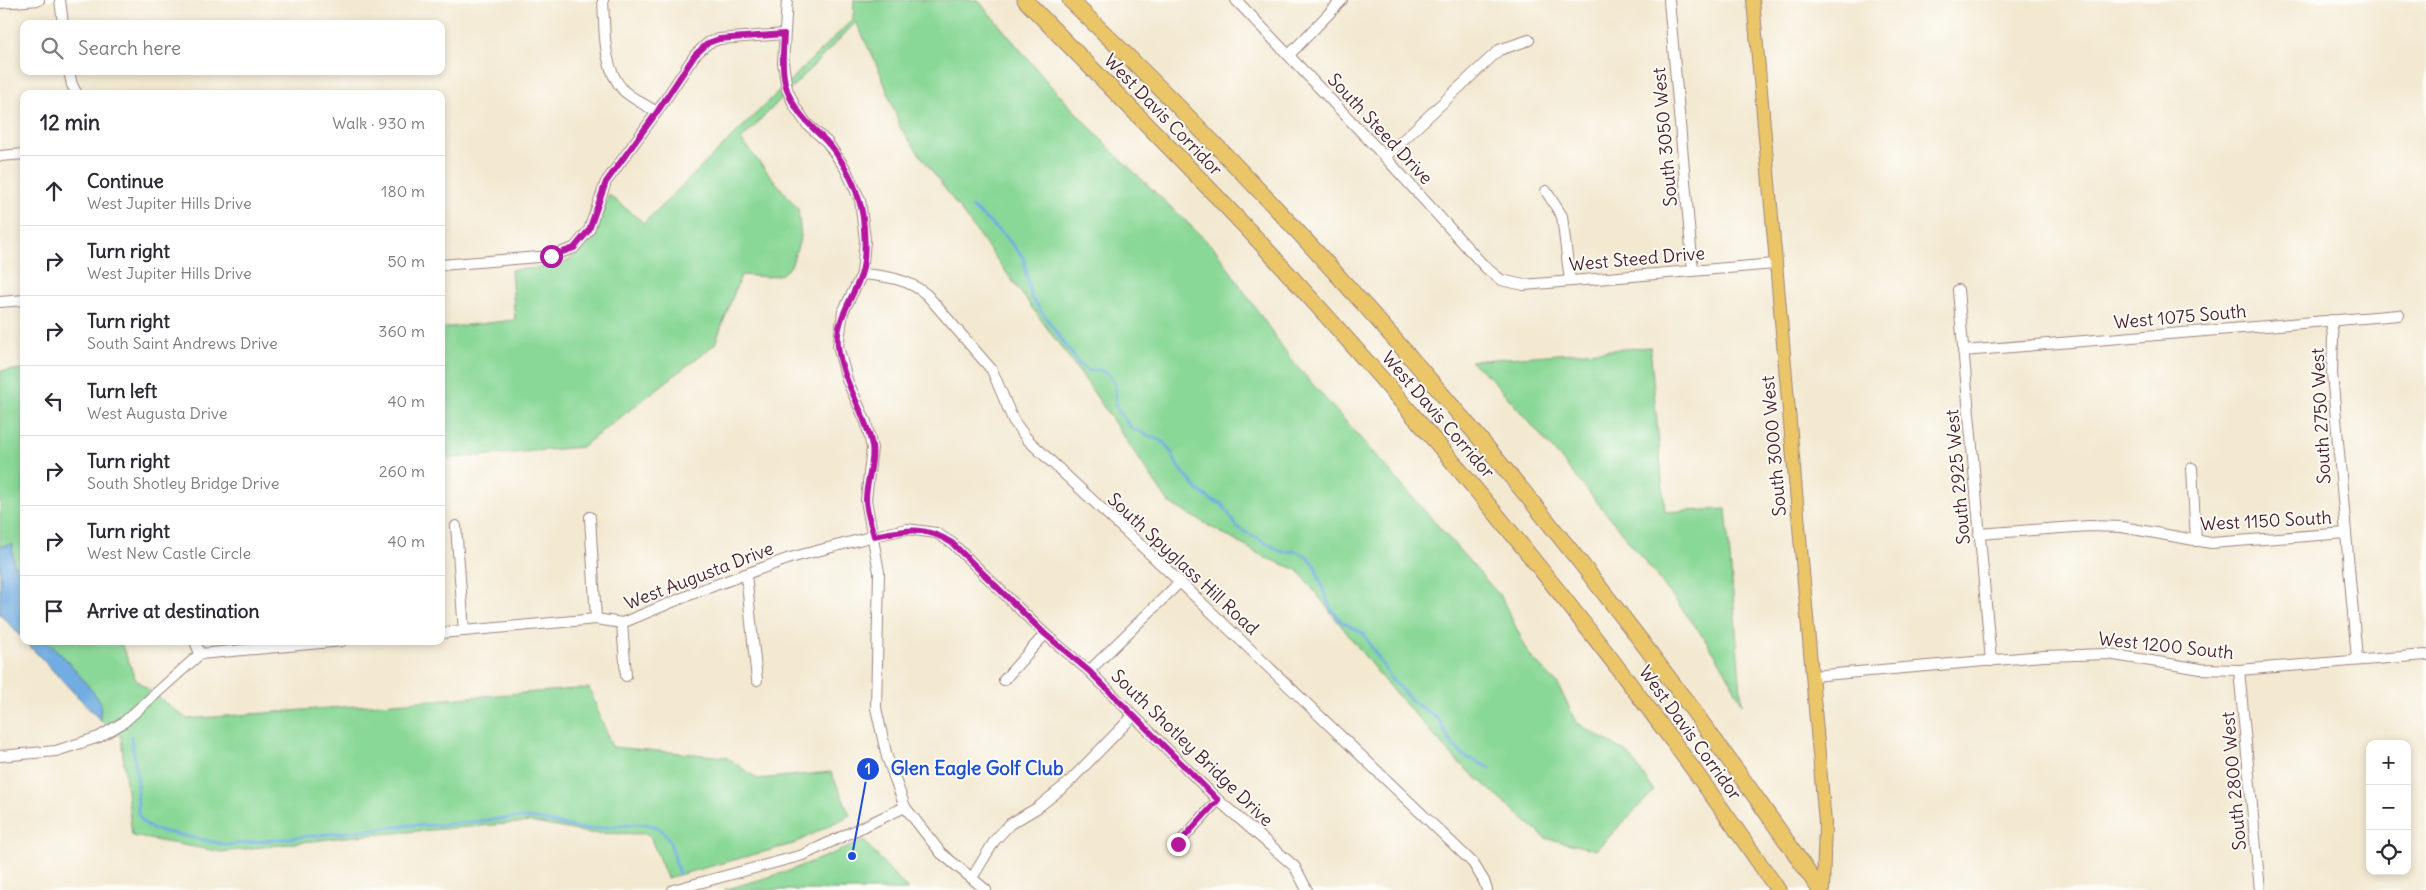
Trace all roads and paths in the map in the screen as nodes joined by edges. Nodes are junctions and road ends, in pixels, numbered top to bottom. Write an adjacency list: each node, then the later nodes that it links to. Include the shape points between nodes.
1 (39, 0): 11 (street)
2 (60, 0): 12 (street)
3 (603, 0): 18 (street, via 607,58 614,76 624,91)
4 (787, 0): 13 (street)
5 (1025, 0): 72 (highway, West Davis Corridor, via 1265,248 1468,478 1618,666)
6 (1070, 0): 73 (highway, West Davis Corridor, via 1270,204 1478,437 1640,640)
7 (1236, 0): 15 (street, South Steed Drive)
8 (1342, 0): 15 (street)
9 (1669, 0): 25 (street, South 3050 West)
10 (1753, 0): 23 (main road, South 3000 West)
11 (0, 3)
12 (62, 20)
13 (784, 34): 18 (street, via 719,39 708,43 695,55); 26 (street, via 783,70 791,98 807,124 827,142 845,168 860,200 864,240)
14 (1529, 40): 21 (street, via 1500,50)
15 (1289, 55): 21 (street, South Steed Drive)
16 (70, 75): 17 (street)
17 (75, 90)
18 (657, 112): 24 (street, via 606,182 589,230 574,248 551,256)
19 (20, 154): 20 (street)
20 (0, 156)
21 (1384, 157): 27 (street, South Steed Drive, via 1485,268)
22 (1546, 191): 28 (street, via 1562,216)
23 (1776, 264): 25 (street, West Steed Drive); 59 (main road, South 3000 West)
24 (445, 265)
25 (1693, 271): 28 (street, West Steed Drive)
26 (862, 274): 41 (street, via 843,312 838,346 847,380 866,422 872,448 866,500); 44 (street, South Spyglass Hill Road, via 889,276 916,285 928,295 992,370 1014,420 1027,439)
27 (1501, 280): 28 (street, West Steed Drive, via 1524,285)
28 (1570, 281)
29 (1958, 290): 34 (street, South 2925 West)
30 (20, 300): 31 (street)
31 (0, 302)
32 (2399, 315): 33 (street, West 1075 South)
33 (2331, 320): 34 (street, West 1075 South); 39 (street, South 2750 West, via 2332,373)
34 (1963, 351): 40 (street, South 2925 West)
35 (2192, 468): 42 (street)
36 (590, 517): 45 (street)
37 (456, 526): 47 (street)
38 (936, 533): 41 (street, West Augusta Drive, via 907,529); 49 (street, South Shotley Bridge Drive, via 952,543)
39 (2346, 533): 42 (street, West 1150 South, via 2211,543); 54 (street, South 2750 West)
40 (1979, 534): 42 (street, West 1150 South, via 2089,526 2122,527); 55 (street, South 2925 West)
41 (874, 536): 43 (street, West Augusta Drive, via 790,558); 65 (street, via 879,572 876,708 887,757)
42 (2196, 541)
43 (746, 574): 46 (street, West Augusta Drive); 60 (street)
44 (1180, 582): 57 (street); 71 (street, South Spyglass Hill Road, via 1473,863)
45 (596, 619): 46 (street, West Augusta Drive); 47 (street, West Augusta Drive)
46 (622, 623): 58 (street)
47 (464, 631): 48 (street, West Augusta Drive)
48 (445, 633)
49 (1045, 634): 57 (street, South Shotley Bridge Drive); 61 (street)
50 (197, 645): 52 (street)
51 (297, 645): 52 (street)
52 (200, 654): 63 (street, via 124,722 99,737 56,751)
53 (2426, 655): 54 (street, West 1200 South)
54 (2357, 660): 56 (street, West 1200 South)
55 (1991, 661): 56 (street, West 1200 South, via 2108,654 2201,670); 59 (street, West 1200 South)
56 (2240, 670): 74 (street, South 2800 West)
57 (1089, 671): 62 (street, South Shotley Bridge Drive)
58 (626, 676)
59 (1812, 676): 73 (main road, South 3000 West, via 1825,832)
60 (757, 680)
61 (1004, 680)
62 (1133, 716): 64 (street, South Shotley Bridge Drive); 67 (street, via 1067,784 1010,824)
63 (0, 756)
64 (1218, 800): 66 (street); 70 (street, South Shotley Bridge Drive, via 1295,867)
65 (905, 807): 67 (street, via 941,853); 68 (street, via 803,855)
66 (1178, 844)
67 (972, 878): 69 (street)
68 (674, 890)
69 (986, 890)
70 (1307, 890)
71 (1487, 890)
72 (1778, 890)
73 (1823, 890)
74 (2260, 890)

